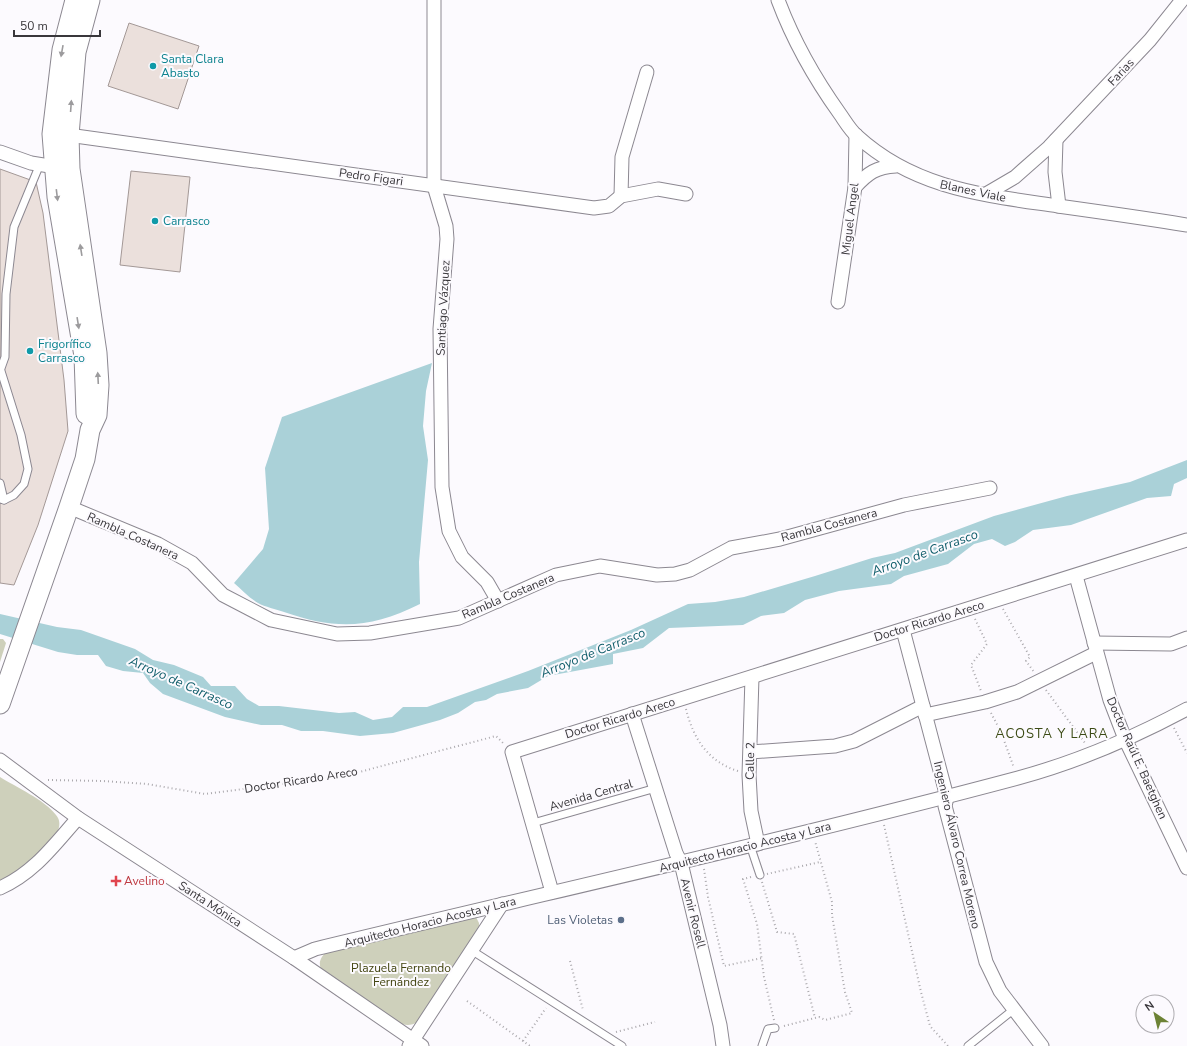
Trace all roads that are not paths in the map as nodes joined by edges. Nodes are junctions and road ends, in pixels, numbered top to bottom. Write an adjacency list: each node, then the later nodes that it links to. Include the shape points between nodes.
1 (75, 0): 7 (main road, one-way to 7, via 61,57)
2 (90, 0): 7 (main road, one-way to 2, via 76,52)
3 (434, 0): 13 (street, Santiago Vázquez)
4 (778, 0): 8 (street, Blanes Viale, via 815,76)
5 (1182, 0): 9 (street, Farias, via 1150,40)
6 (647, 72): 17 (street, via 622,157)
7 (61, 134): 12 (main road); 13 (street, Pedro Figari)
8 (856, 135): 11 (street, Blanes Viale); 14 (street, Miguel Angel)
9 (1056, 140): 16 (street, Farias, via 1015,177); 18 (street, via 1055,172)
10 (0, 152): 12 (street, via 31,163)
11 (896, 166): 14 (street, via 883,166 873,171); 16 (street, Blanes Viale, via 939,184)
12 (55, 167): 21 (lane, via 14,227 6,294 5,357); 25 (main road, via 57,197 84,356 86,415 90,430 85,459)
13 (434, 186): 17 (street, Pedro Figari, via 594,208 609,206); 28 (street, Santiago Vázquez, via 447,238 440,329 442,487 449,531 462,557 487,582)
14 (855, 188): 20 (street, Miguel Angel)
15 (686, 194): 17 (street, Pedro Figari, via 658,189)
16 (986, 194): 18 (street, Blanes Viale)
17 (621, 196)
18 (1059, 206): 19 (street, Blanes Viale)
19 (1187, 225)
20 (838, 302)
21 (0, 371): 24 (lane, via 21,435 28,469 24,484 14,495)
22 (0, 483): 24 (lane)
23 (990, 488): 28 (street, Rambla Costanera, via 904,505 780,539 731,548 690,570 675,574 657,575 600,566 556,575)
24 (2, 499)
25 (69, 507): 28 (street, Rambla Costanera, via 158,544 192,563 223,595 271,620 299,627 337,634 370,633 459,618); 33 (main road)
26 (1186, 542): 27 (street, Doctor Ricardo Areco)
27 (1076, 576): 29 (street, Doctor Ricardo Areco); 31 (street, Doctor Raúl E. Baetghen)
28 (498, 601)
29 (903, 630): 32 (street, Doctor Ricardo Areco); 35 (street, Ingeniero Álvaro Correa Moreno)
30 (1187, 638): 31 (street, via 1171,644)
31 (1095, 648): 35 (street, via 1017,692 985,702); 37 (street, Doctor Raúl E. Baetghen, via 1110,700)
32 (752, 677): 36 (street, Doctor Ricardo Areco); 38 (street, Calle 2)
33 (0, 704)
34 (1187, 709): 37 (street, Arquitecto Horacio Acosta y Lara)
35 (924, 710): 38 (street, via 854,741 835,746); 41 (street, Ingeniero Álvaro Correa Moreno)
36 (632, 714): 40 (street, Avenir Rosell); 43 (street, Doctor Ricardo Areco, via 512,752)
37 (1125, 739): 41 (street, Arquitecto Horacio Acosta y Lara, via 1055,768); 46 (street, Doctor Raúl E. Baetghen)
38 (751, 752): 44 (street, Calle 2, via 749,775)
39 (0, 760): 42 (street, Santa Mónica)
40 (656, 788): 43 (lane, Avenida Central); 45 (street, Avenir Rosell)
41 (947, 798): 44 (street, Arquitecto Horacio Acosta y Lara); 53 (street, Ingeniero Álvaro Correa Moreno, via 946,806 986,962)
42 (78, 818): 48 (street, via 42,860); 52 (street, Santa Mónica)
43 (533, 823): 49 (street)
44 (754, 845): 45 (street, Arquitecto Horacio Acosta y Lara); 47 (lane)
45 (681, 863): 49 (street, Arquitecto Horacio Acosta y Lara); 57 (street, Avenir Rosell)
46 (1187, 868)
47 (760, 875)
48 (0, 888)
49 (552, 892): 50 (street, Arquitecto Horacio Acosta y Lara)
50 (502, 904): 51 (street); 52 (street, Arquitecto Horacio Acosta y Lara, via 316,949)
51 (471, 950): 55 (street); 56 (lane)
52 (294, 958): 55 (street, Santa Mónica)
53 (1012, 1010): 59 (lane); 60 (street, Ingeniero Álvaro Correa Moreno)
54 (775, 1028): 58 (lane, via 768,1030)
55 (414, 1044)
56 (622, 1046)
57 (723, 1046)
58 (762, 1046)
59 (968, 1046)
60 (1042, 1046)

